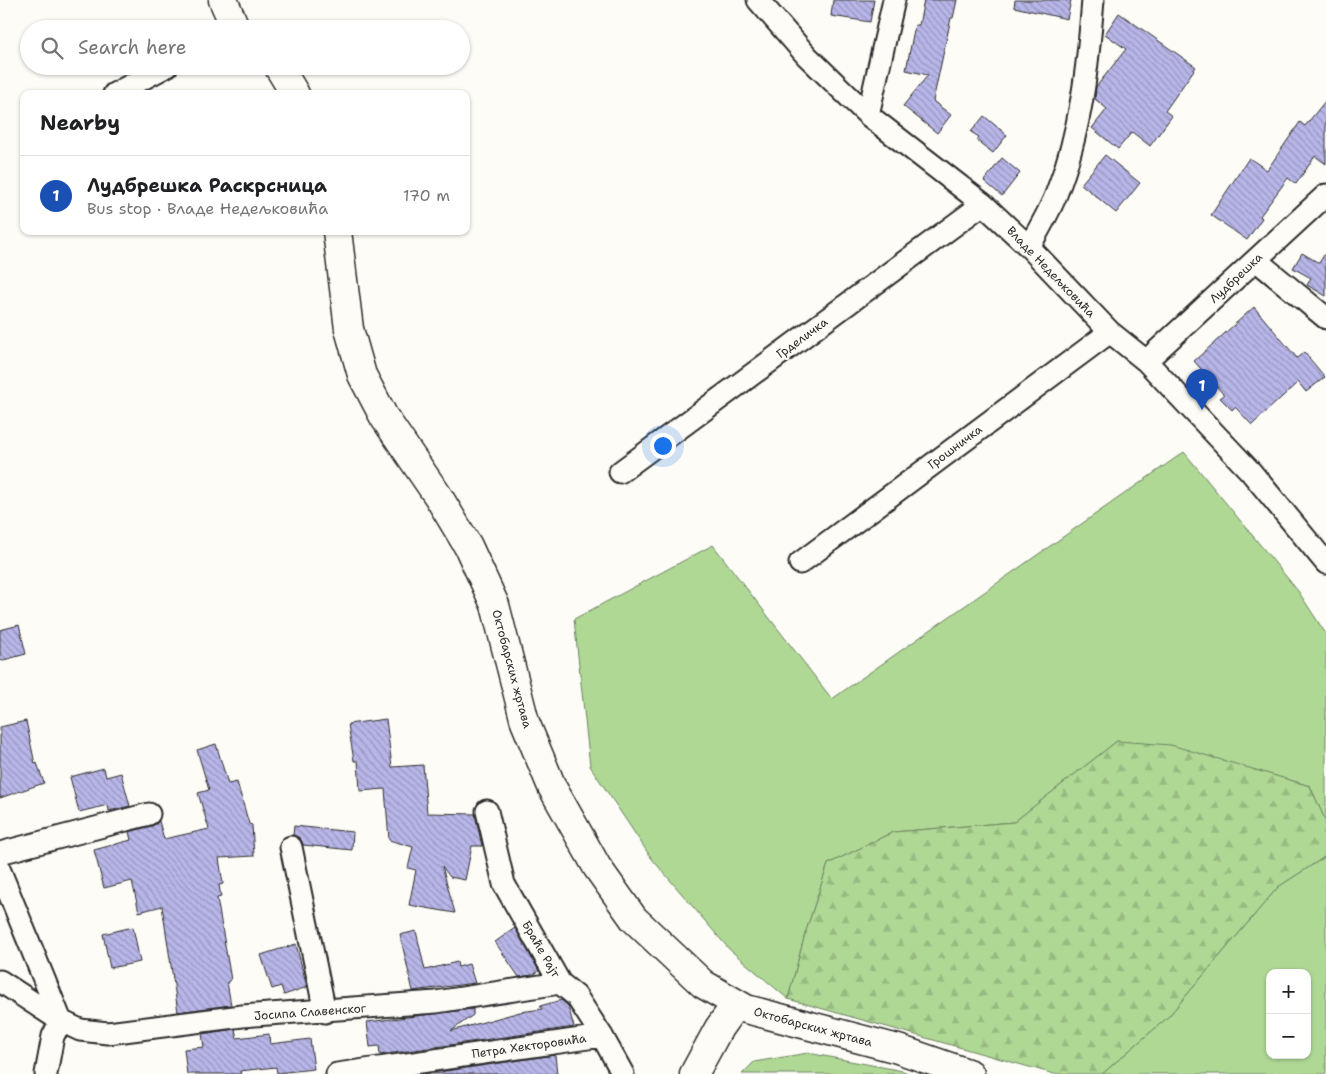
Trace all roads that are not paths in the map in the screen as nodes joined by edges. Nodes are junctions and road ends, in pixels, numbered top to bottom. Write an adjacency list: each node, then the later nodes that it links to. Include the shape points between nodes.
1 (223, 0): 5 (street)
2 (758, 0): 10 (street, Владе Недељковића, via 807,56)
3 (894, 0): 10 (street)
4 (1094, 0): 14 (street, via 1075,136 1057,192)
5 (232, 20)
6 (150, 75): 8 (street)
7 (283, 75): 9 (street)
8 (122, 90)
9 (293, 90)
10 (868, 115): 12 (street, Владе Недељковића)
11 (1326, 195): 15 (street, Лудбрешка)
12 (983, 204): 14 (street, Владе Недељковића); 19 (street, Грделичка)
13 (337, 235): 29 (street, Октобарских жртава, via 349,329 362,375 384,417 468,546 495,604 525,722 552,787 597,867 634,919 703,984)
14 (1029, 246): 17 (street, Владе Недељковића)
15 (1256, 260): 16 (street); 18 (street, Лудбрешка)
16 (1326, 318)
17 (1110, 332): 18 (street, Владе Недељковића); 20 (street, Грошничка)
18 (1146, 361): 21 (street, Владе Недељковића, via 1251,472)
19 (620, 472)
20 (800, 563)
21 (1326, 563)
22 (487, 811): 28 (street, Браће Рајт, via 504,884)
23 (149, 814): 25 (street)
24 (291, 847): 30 (street)
25 (0, 853)
26 (0, 872): 31 (street)
27 (0, 981): 31 (street, Јосипа Славенског)
28 (560, 983): 30 (street, Јосипа Славенског, via 436,1002); 32 (street, Браће Рајт, via 576,996)
29 (736, 1004): 36 (street); 37 (street, Октобарских жртава, via 758,1014 898,1049)
30 (325, 1012): 31 (street, Јосипа Славенског, via 242,1016 108,1034 80,1030)
31 (60, 1021): 33 (street, via 52,1036)
32 (602, 1036): 34 (street, Петра Хекторовића); 35 (street, Браће Рајт)
33 (46, 1074)
34 (337, 1074)
35 (623, 1074)
36 (694, 1074)
37 (970, 1074)

